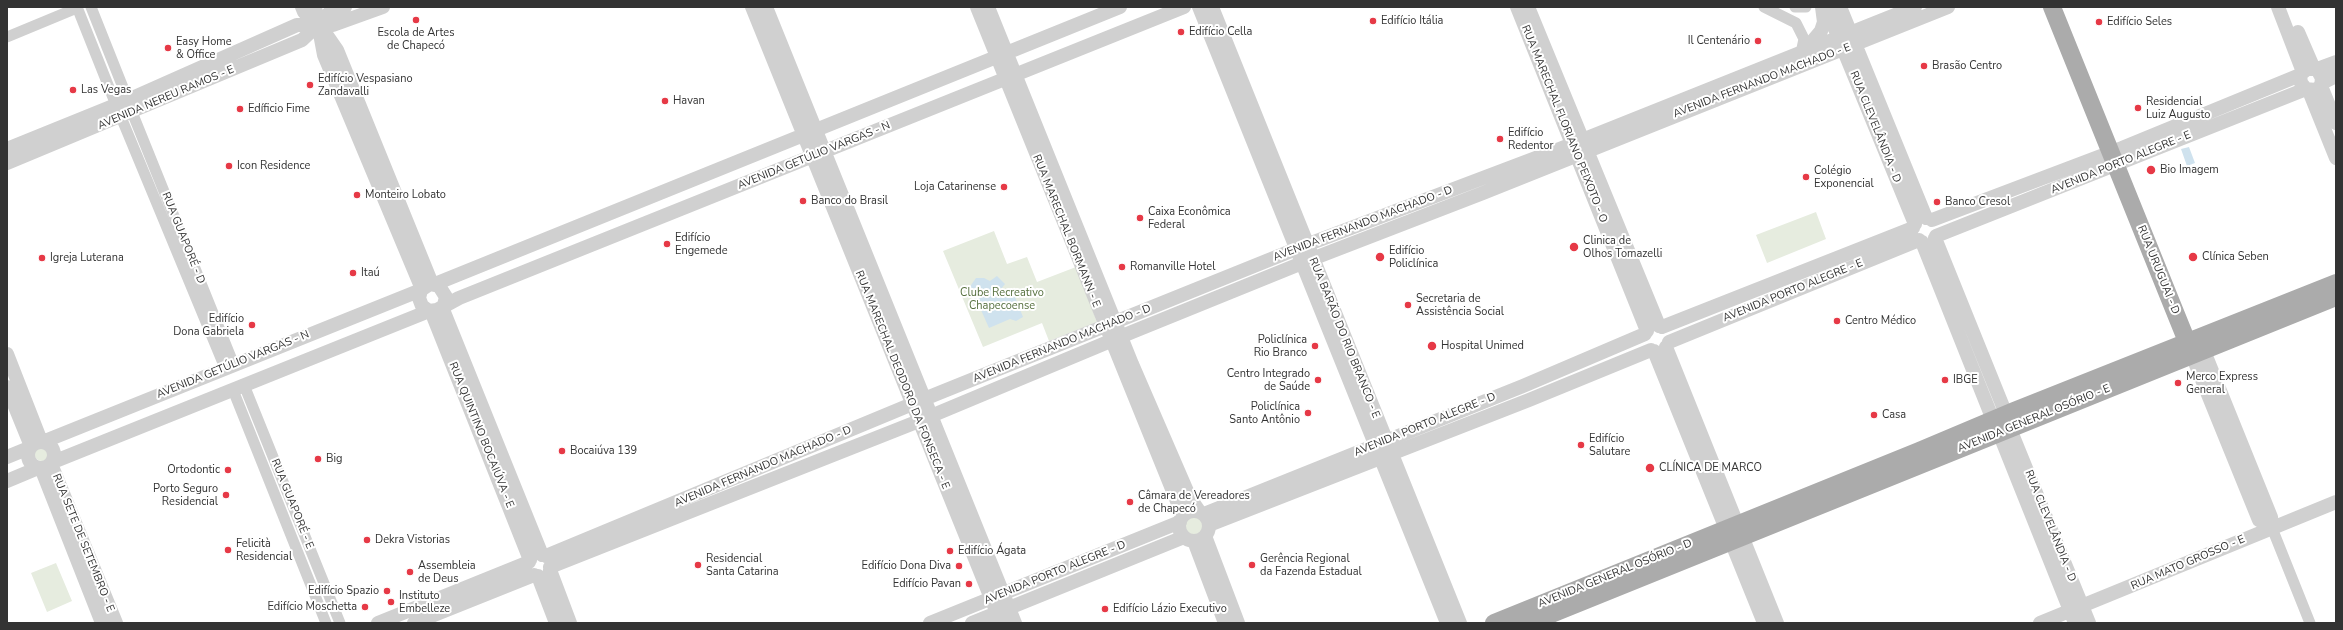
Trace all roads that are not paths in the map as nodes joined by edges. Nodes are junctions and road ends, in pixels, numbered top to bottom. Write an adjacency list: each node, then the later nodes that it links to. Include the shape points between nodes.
1 (90, 7): 36 (street, RUA GUAPORÉ - D)
2 (302, 7): 30 (street, via 304,12)
3 (315, 7): 30 (street)
4 (344, 7): 30 (street, AVENIDA NEREU RAMOS - E, via 330,12)
5 (383, 7): 30 (street, via 333,25)
6 (752, 7): 46 (street)
7 (766, 7): 46 (street)
8 (977, 7): 34 (street)
9 (988, 7): 34 (street)
10 (1120, 7): 34 (street, AVENIDA GETÚLIO VARGAS - N)
11 (1184, 7): 39 (street, AVENIDA GETÚLIO VARGAS - N)
12 (1199, 7): 56 (street, RUA BARÃO DO RIO BRANCO - E)
13 (1212, 7): 56 (street, RUA BARÃO DO RIO BRANCO - E)
14 (1517, 7): 49 (street, RUA MARECHAL FLORIANO PEIXOTO - O)
15 (1528, 7): 49 (street, RUA MARECHAL FLORIANO PEIXOTO - O)
16 (1764, 7): 29 (street)
17 (1795, 7): 18 (street)
18 (1806, 7)
19 (1822, 7): 33 (street, via 1824,22 1821,31 1811,45)
20 (1826, 7): 32 (street, RUA CLEVELÂNDIA - D)
21 (1840, 7): 32 (street, RUA CLEVELÂNDIA - D)
22 (1915, 7): 32 (street, AVENIDA FERNANDO MACHADO - E)
23 (2052, 7): 52 (main road, RUA URUGUAI - D)
24 (2064, 7): 52 (main road, RUA URUGUAI - D)
25 (2278, 7): 38 (street)
26 (2288, 7): 38 (street)
27 (77, 8): 31 (street); 37 (street, RUA GUAPORÉ - D)
28 (1944, 8): 32 (street, AVENIDA FERNANDO MACHADO - E)
29 (1784, 11): 33 (street, via 1801,29 1804,39)
30 (320, 24): 43 (street, AVENIDA NEREU RAMOS - E, via 302,40); 59 (street, via 324,55)
31 (7, 37)
32 (1847, 41): 33 (street, AVENIDA FERNANDO MACHADO - E); 49 (street, AVENIDA FERNANDO MACHADO - E); 55 (street, RUA CLEVELÂNDIA - D)
33 (1801, 53): 49 (street, AVENIDA FERNANDO MACHADO - E)
34 (1002, 54): 39 (street, RUA MARECHAL BORMANN - E); 46 (street, AVENIDA GETÚLIO VARGAS - N)
35 (2336, 62): 38 (street, AVENIDA PORTO ALEGRE - E)
36 (113, 63): 37 (street); 43 (street, RUA GUAPORÉ - D)
37 (101, 68): 43 (street, RUA GUAPORÉ - D)
38 (2308, 71): 41 (street, via 2322,78); 41 (street, via 2301,84); 42 (street, AVENIDA PORTO ALEGRE - E)
39 (1010, 76): 51 (street, AVENIDA GETÚLIO VARGAS - N); 62 (street, RUA MARECHAL BORMANN - E)
40 (2336, 76): 41 (street, AVENIDA PORTO ALEGRE - E)
41 (2314, 87): 44 (street, AVENIDA PORTO ALEGRE - E); 45 (street); 53 (street)
42 (2219, 108): 44 (street); 52 (street, AVENIDA PORTO ALEGRE - E)
43 (124, 109): 47 (street, RUA GUAPORÉ - D); 48 (street, RUA GUAPORÉ - D); 50 (street, AVENIDA NEREU RAMOS - E); 54 (street, AVENIDA NEREU RAMOS - E)
44 (2224, 121): 52 (street, AVENIDA PORTO ALEGRE - E)
45 (2336, 123)
46 (810, 134): 51 (street, RUA MARECHAL DEODORO DA FONSECA - E); 59 (street, AVENIDA GETÚLIO VARGAS - N)
47 (144, 141): 48 (street); 64 (street, RUA GUAPORÉ - D)
48 (133, 145): 64 (street, RUA GUAPORÉ - D)
49 (1579, 147): 56 (street, AVENIDA FERNANDO MACHADO - D); 57 (street, AVENIDA FERNANDO MACHADO - D); 63 (street, RUA MARECHAL FLORIANO PEIXOTO - O)
50 (7, 149)
51 (818, 154): 61 (street, AVENIDA GETÚLIO VARGAS - N); 75 (street, RUA MARECHAL DEODORO DA FONSECA - E)
52 (2119, 157): 55 (street, AVENIDA PORTO ALEGRE - E); 66 (main road, RUA URUGUAI - D)
53 (2336, 158)
54 (7, 163)
55 (1925, 231): 63 (street, AVENIDA PORTO ALEGRE - E); 67 (street, AVENIDA PORTO ALEGRE - E); 77 (street, RUA CLEVELÂNDIA - D)
56 (1301, 247): 57 (street, RUA BARÃO DO RIO BRANCO - E); 62 (street, AVENIDA FERNANDO MACHADO - D)
57 (1307, 261): 65 (street, AVENIDA FERNANDO MACHADO - D); 79 (street, RUA BARÃO DO RIO BRANCO - E)
58 (2336, 283): 66 (main road, AVENIDA GENERAL OSÓRIO - E)
59 (428, 287): 61 (street, via 420,303); 61 (street, via 445,292); 70 (street, AVENIDA GETÚLIO VARGAS - N)
60 (2336, 297): 66 (main road, AVENIDA GENERAL OSÓRIO - E)
61 (437, 309): 73 (street, AVENIDA GETÚLIO VARGAS - N); 88 (street, RUA QUINTINO BOCAIÚVA - E)
62 (1110, 325): 65 (street, RUA MARECHAL BORMANN - E); 75 (street, AVENIDA FERNANDO MACHADO - D)
63 (1653, 330): 67 (street, via 1645,343); 67 (street, via 1667,332); 71 (street, AVENIDA PORTO ALEGRE - D)
64 (216, 333): 70 (street, RUA GUAPORÉ - D)
65 (1116, 339): 69 (street, RUA MARECHAL BORMANN - E); 76 (street, AVENIDA FERNANDO MACHADO - D)
66 (2196, 347): 77 (main road, AVENIDA GENERAL OSÓRIO - E); 86 (street, RUA URUGUAI - D, via 2234,442 2271,517)
67 (1660, 348): 74 (street, AVENIDA PORTO ALEGRE - D); 87 (street)
68 (7, 354): 78 (street)
69 (1127, 366): 84 (street, RUA MARECHAL BORMANN - E); 85 (street, RUA MARECHAL BORMANN - E, via 1190,498)
70 (230, 367): 78 (street, AVENIDA GETÚLIO VARGAS - N)
71 (1534, 381): 74 (street); 79 (street, AVENIDA PORTO ALEGRE - D)
72 (7, 387): 78 (street)
73 (238, 388): 81 (street, AVENIDA GETÚLIO VARGAS - N); 94 (street, RUA GUAPORÉ - E); 95 (street, RUA GUAPORÉ - E)
74 (1540, 395): 79 (street, AVENIDA PORTO ALEGRE - D)
75 (918, 402): 76 (street, RUA MARECHAL DEODORO DA FONSECA - E); 88 (street, AVENIDA FERNANDO MACHADO - D)
76 (925, 418): 88 (street, AVENIDA FERNANDO MACHADO - D); 89 (street, RUA MARECHAL DEODORO DA FONSECA - E)
77 (2002, 424): 87 (main road, AVENIDA GENERAL OSÓRIO - E); 90 (street, RUA CLEVELÂNDIA - D)
78 (36, 444): 80 (street, AVENIDA GETÚLIO VARGAS - N); 81 (street, via 54,450); 81 (street, via 28,453 30,463)
79 (1383, 450): 85 (street, AVENIDA PORTO ALEGRE - D); 105 (street, RUA BARÃO DO RIO BRANCO - E); 106 (street, RUA BARÃO DO RIO BRANCO - E)
80 (7, 457)
81 (46, 466): 82 (street, AVENIDA GETÚLIO VARGAS - N); 92 (street, RUA SETE DE SETEMBRO - E); 93 (street, RUA SETE DE SETEMBRO - E)
82 (7, 481)
83 (2336, 502): 86 (street, RUA MATO GROSSO - E)
84 (1181, 519): 85 (street, RUA MARECHAL BORMANN - E, via 1179,528); 85 (street, AVENIDA PORTO ALEGRE - D, via 1187,512); 89 (street, AVENIDA PORTO ALEGRE - D)
85 (1199, 528): 91 (street, AVENIDA PORTO ALEGRE - D); 103 (street, RUA MARECHAL BORMANN - E); 104 (street, RUA MARECHAL BORMANN - E)
86 (2272, 528): 90 (street, RUA MATO GROSSO - E); 113 (street, RUA URUGUAI - D)
87 (1734, 533): 107 (main road, AVENIDA GENERAL OSÓRIO - D); 108 (main road, AVENIDA GENERAL OSÓRIO - D); 109 (street); 110 (street)
88 (540, 565): 96 (street, AVENIDA FERNANDO MACHADO - D); 97 (street, AVENIDA FERNANDO MACHADO - D); 98 (street, RUA QUINTINO BOCAIÚVA - E); 99 (street, RUA QUINTINO BOCAIÚVA - E)
89 (997, 597): 91 (street, RUA MARECHAL DEODORO DA FONSECA - E); 100 (street, AVENIDA PORTO ALEGRE - D)
90 (2075, 613): 111 (street, RUA MATO GROSSO - E); 112 (street, RUA CLEVELÂNDIA - D)
91 (1002, 615): 101 (street, AVENIDA PORTO ALEGRE - D); 102 (street, RUA MARECHAL DEODORO DA FONSECA - E)
92 (102, 623)
93 (116, 623)
94 (326, 623)
95 (340, 623)
96 (378, 623)
97 (414, 623)
98 (556, 623)
99 (570, 623)
100 (930, 623)
101 (972, 623)
102 (1015, 623)
103 (1225, 623)
104 (1238, 623)
105 (1447, 623)
106 (1460, 623)
107 (1494, 623)
108 (1528, 623)
109 (1764, 623)
110 (1777, 623)
111 (2040, 623)
112 (2089, 623)
113 (2310, 623)

